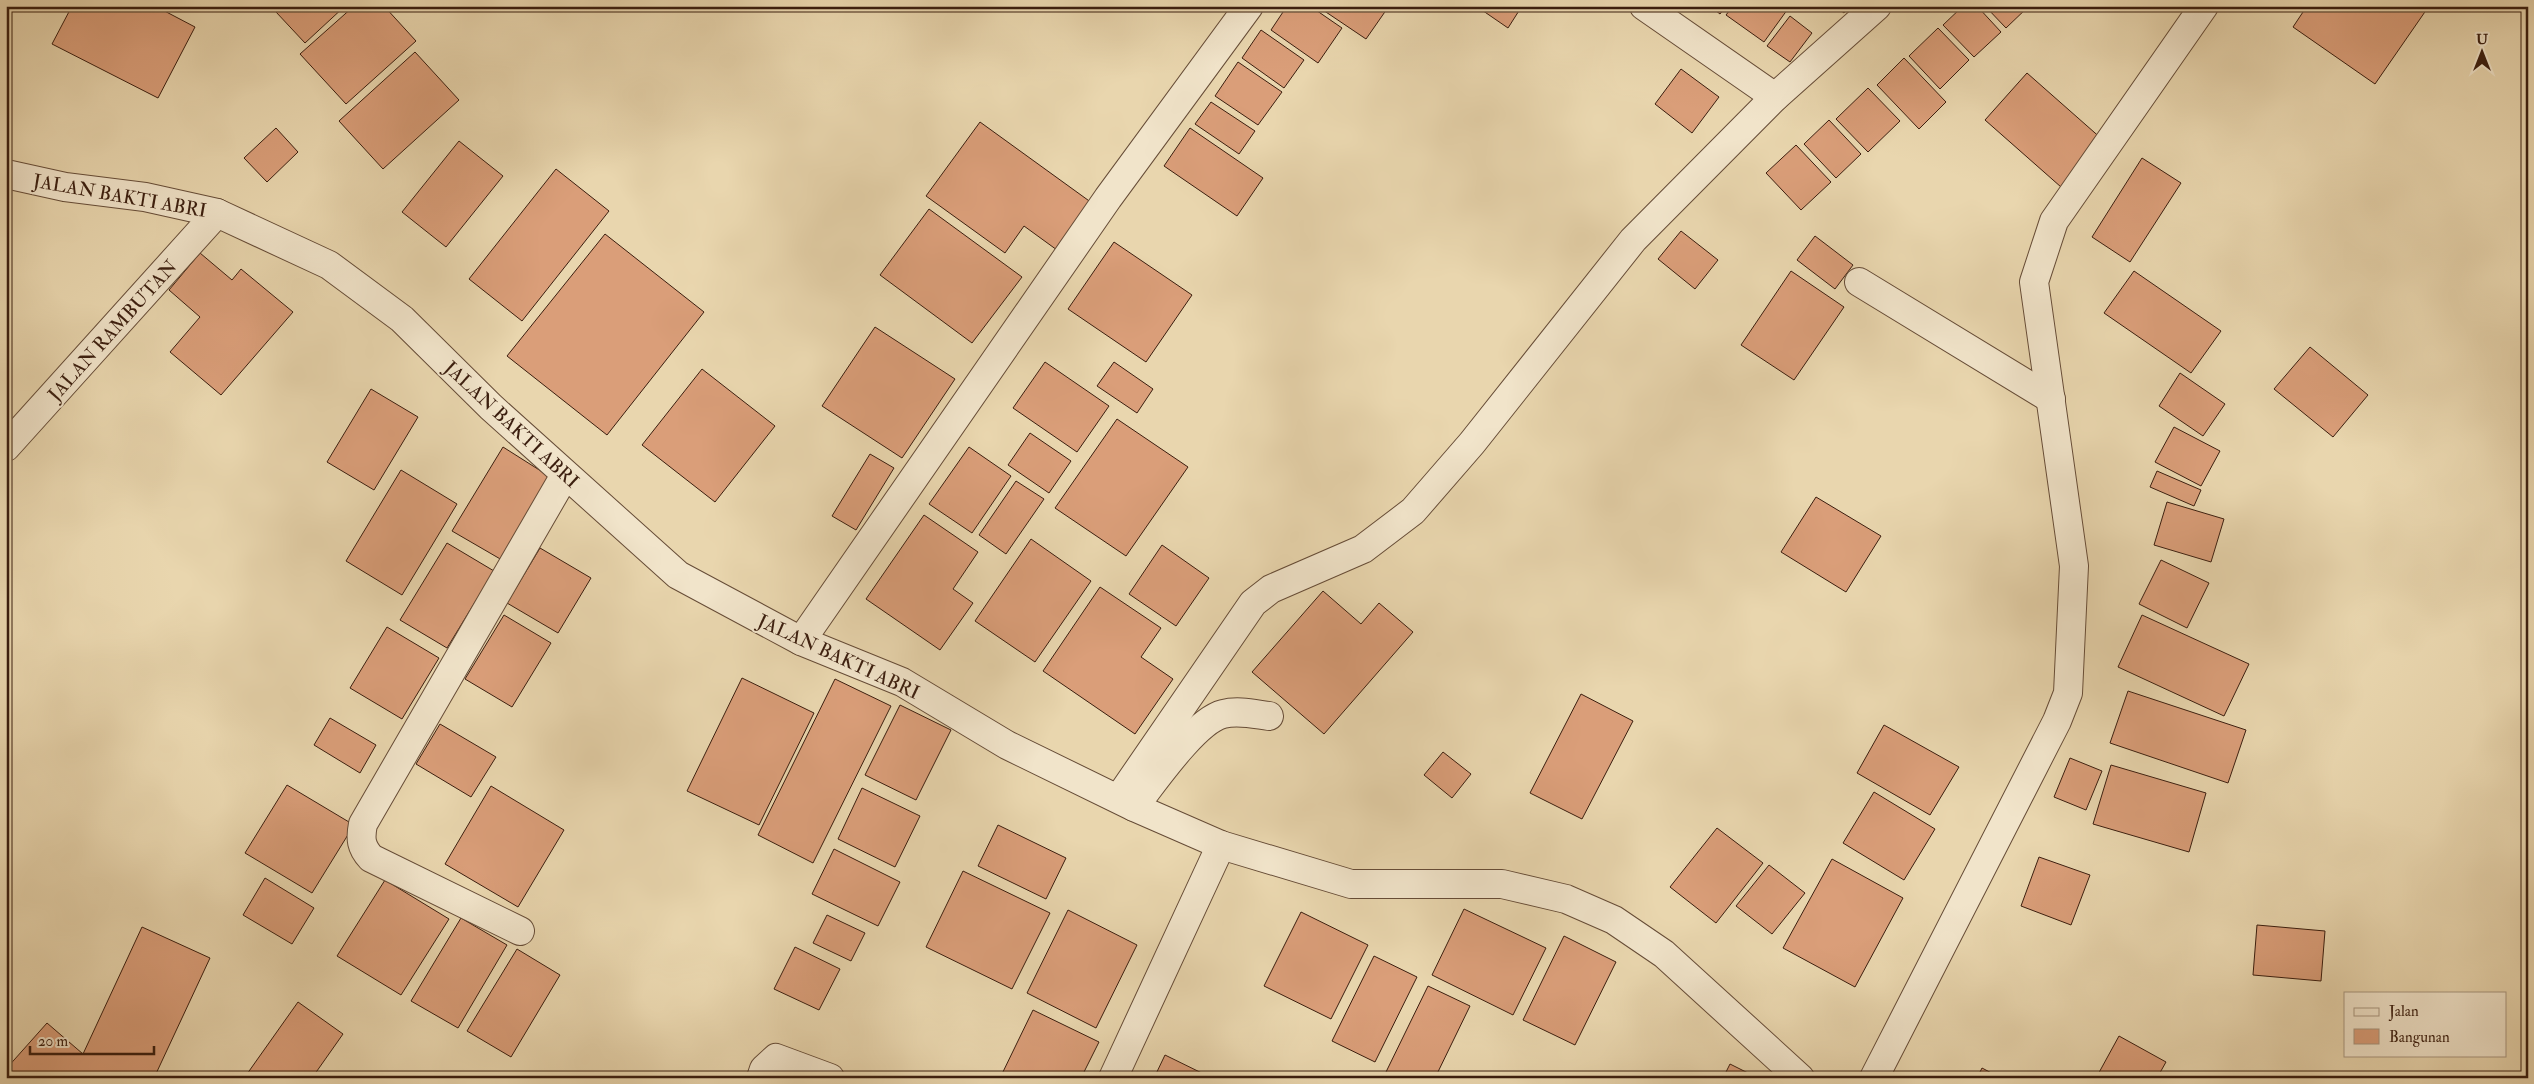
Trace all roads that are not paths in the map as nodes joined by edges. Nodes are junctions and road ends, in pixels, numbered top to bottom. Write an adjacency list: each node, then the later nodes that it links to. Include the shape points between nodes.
1 (1249, 6): 12 (street, via 1108,198)
2 (1644, 6): 5 (street)
3 (1877, 6): 5 (street)
4 (2204, 6): 9 (street, via 2054,221 2034,282)
5 (1774, 97): 14 (street, via 1632,240 1472,443 1413,511 1363,550 1271,588 1253,603)
6 (6, 174): 7 (street, JALAN BAKTI ABRI, via 65,187 145,197)
7 (217, 213): 10 (street, JALAN RAMBUTAN); 11 (street, JALAN BAKTI ABRI, via 329,264 373,297 402,319)
8 (1859, 282): 9 (street)
9 (2051, 400): 21 (street, via 2074,566 2068,693 2057,721)
10 (6, 447)
11 (565, 475): 12 (street, JALAN BAKTI ABRI, via 678,575); 16 (street, via 362,824 360,838 363,850 371,858)
12 (801, 641): 14 (street, JALAN BAKTI ABRI, via 902,682 1007,745)
13 (1269, 716): 14 (street, via 1234,712 1204,723)
14 (1126, 803): 15 (street, JALAN BAKTI ABRI)
15 (1221, 845): 19 (street); 20 (street, JALAN BAKTI ABRI, via 1350,884 1502,884 1566,899 1614,920 1664,954)
16 (520, 931)
17 (761, 1078): 18 (street, via 764,1069 776,1058)
18 (830, 1078)
19 (1113, 1078)
20 (1800, 1078)
21 (1874, 1078)

